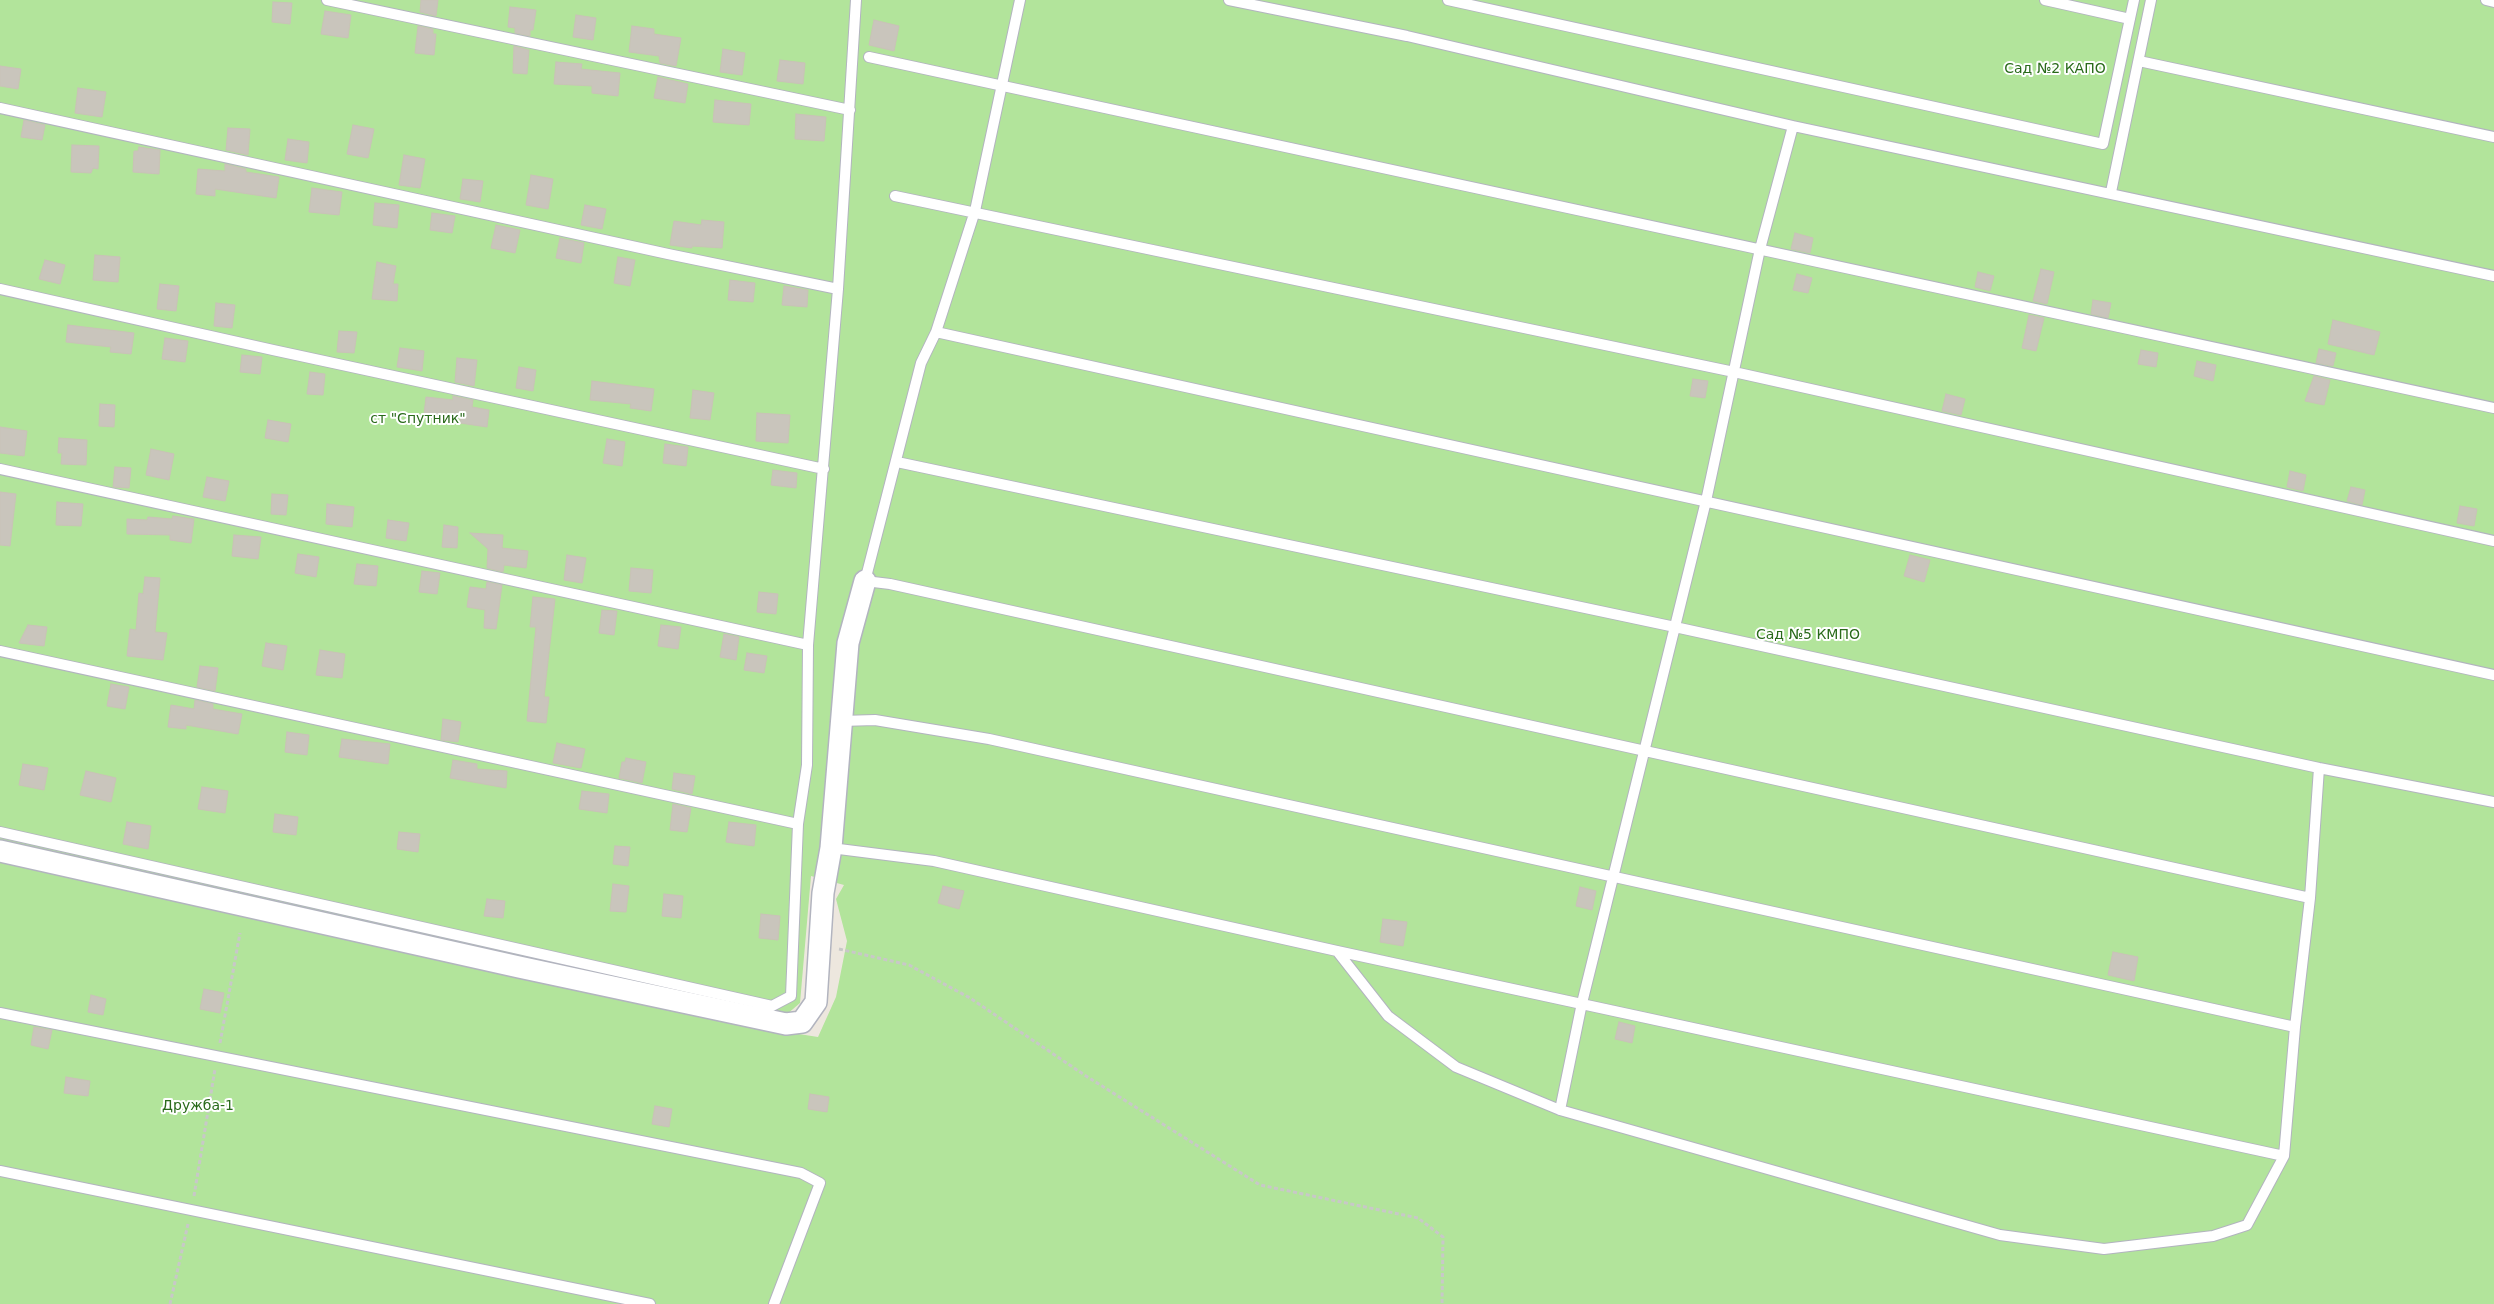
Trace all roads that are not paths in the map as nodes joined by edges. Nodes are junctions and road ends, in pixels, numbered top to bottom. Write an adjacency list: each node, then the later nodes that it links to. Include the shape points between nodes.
1 (327, 0): 16 (lane)
2 (856, 0): 16 (lane)
3 (1020, 0): 14 (lane)
4 (1229, 0): 17 (lane, via 1407,36)
5 (1448, 0): 11 (lane, via 2103,144)
6 (2045, 0): 11 (lane)
7 (2134, 0): 11 (lane)
8 (2151, 0): 13 (lane)
9 (2486, 0): 10 (lane)
10 (2494, 2)
11 (2130, 19)
12 (869, 57): 14 (lane)
13 (2139, 61): 18 (lane); 19 (lane)
14 (1004, 85): 21 (lane); 22 (lane)
15 (0, 108): 25 (lane)
16 (850, 110): 25 (lane)
17 (1793, 126): 19 (lane); 22 (lane)
18 (2494, 137)
19 (2111, 192): 23 (lane)
20 (895, 196): 21 (lane)
21 (975, 211): 26 (lane); 27 (lane)
22 (1760, 249): 27 (lane); 28 (lane)
23 (2494, 276)
24 (0, 288): 31 (lane)
25 (838, 289): 31 (lane)
26 (936, 332): 29 (lane, via 921,363); 32 (lane)
27 (1734, 372): 32 (lane); 33 (lane)
28 (2494, 408)
29 (897, 462): 34 (lane); 35 (lane)
30 (0, 469): 36 (lane)
31 (824, 469): 36 (lane)
32 (1706, 501): 35 (lane); 38 (lane)
33 (2494, 541)
34 (865, 582): 39 (street, via 848,643); 40 (lane, via 890,584)
35 (1675, 627): 40 (lane); 41 (lane)
36 (808, 645): 43 (lane, via 807,765)
37 (0, 651): 43 (lane)
38 (2494, 674)
39 (842, 721): 45 (street); 47 (lane, via 875,720 988,739)
40 (1643, 750): 47 (lane); 48 (lane)
41 (2319, 768): 42 (lane); 48 (lane)
42 (2494, 802)
43 (798, 824): 44 (lane, via 791,996 772,1006)
44 (0, 832)
45 (831, 848): 46 (street, via 824,893 816,1002 802,1022 786,1024); 49 (lane, via 934,861)
46 (0, 851)
47 (1614, 876): 50 (lane); 52 (lane)
48 (2310, 898): 52 (lane)
49 (1337, 951): 50 (lane); 53 (lane, via 1388,1016 1456,1067)
50 (1582, 1002): 53 (lane); 54 (lane)
51 (0, 1012): 57 (lane, via 801,1173 820,1183)
52 (2295, 1027): 54 (lane)
53 (1560, 1110): 54 (lane, via 2000,1236 2104,1249 2213,1236 2247,1225)
54 (2284, 1156)
55 (0, 1171): 56 (lane)
56 (650, 1304)
57 (774, 1304)

